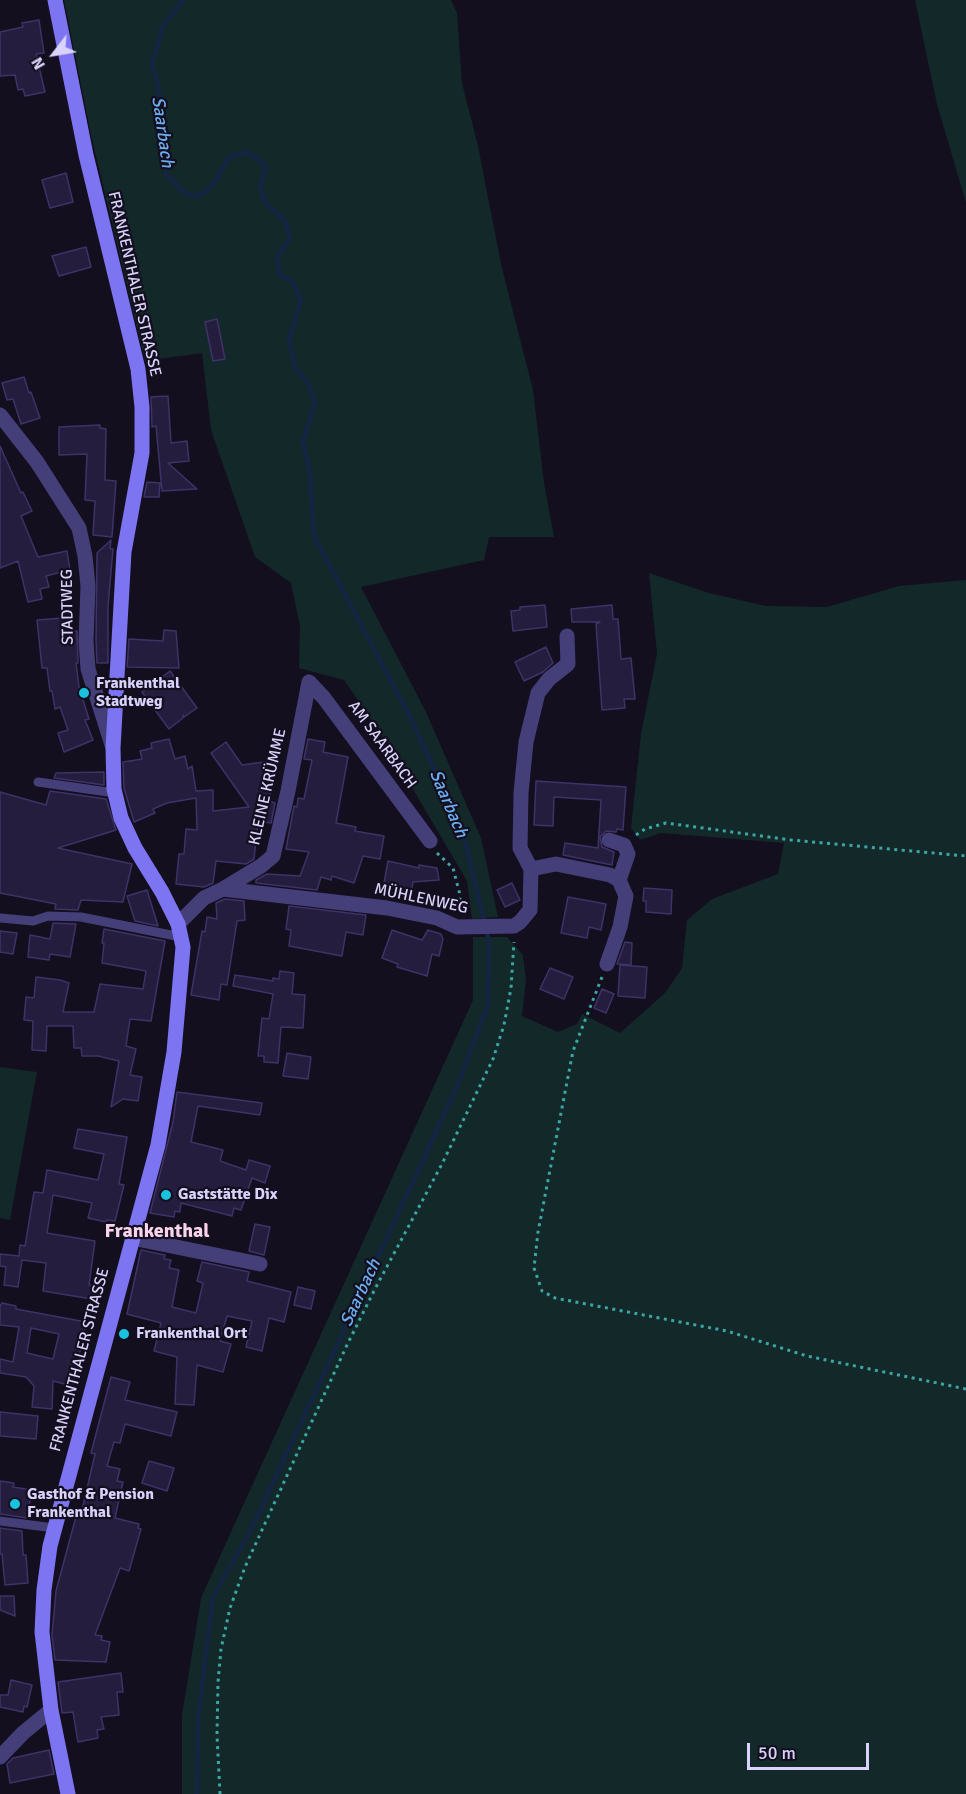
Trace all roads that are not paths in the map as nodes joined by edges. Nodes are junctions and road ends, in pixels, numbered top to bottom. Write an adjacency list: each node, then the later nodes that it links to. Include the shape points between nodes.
1 (55, 0): 5 (main road, FRANKENTHALER STRASSE, via 86,155 138,369 142,407 142,453 124,552)
2 (0, 415): 5 (street, STADTWEG, via 37,462 79,528 88,586 88,669)
3 (567, 636): 10 (street, via 568,664 538,693 526,742 520,848)
4 (309, 682): 9 (street, AM SAARBACH); 12 (street, KLEINE KRÜMME, via 273,856)
5 (113, 748): 7 (main road, FRANKENTHALER STRASSE)
6 (38, 782): 7 (lane)
7 (115, 793): 14 (main road, FRANKENTHALER STRASSE, via 135,848)
8 (609, 840): 11 (street, via 627,849)
9 (430, 841)
10 (531, 869): 11 (street, via 556,864); 12 (street, MÜHLENWEG, via 530,910 509,926 464,927 387,908)
11 (619, 880): 15 (street, via 626,896)
12 (224, 890): 14 (street, KLEINE KRÜMME, via 204,898)
13 (0, 918): 14 (lane, via 33,921 48,916 81,917)
14 (180, 931): 16 (main road, FRANKENTHALER STRASSE, via 183,946 174,1052 158,1145)
15 (607, 964)
16 (132, 1238): 17 (street); 19 (main road, FRANKENTHALER STRASSE)
17 (260, 1264)
18 (0, 1521): 19 (lane)
19 (54, 1528): 20 (main road, FRANKENTHALER STRASSE, via 42,1632)
20 (51, 1710): 21 (street); 22 (main road, FRANKENTHALER STRASSE)
21 (0, 1757)
22 (68, 1794)

